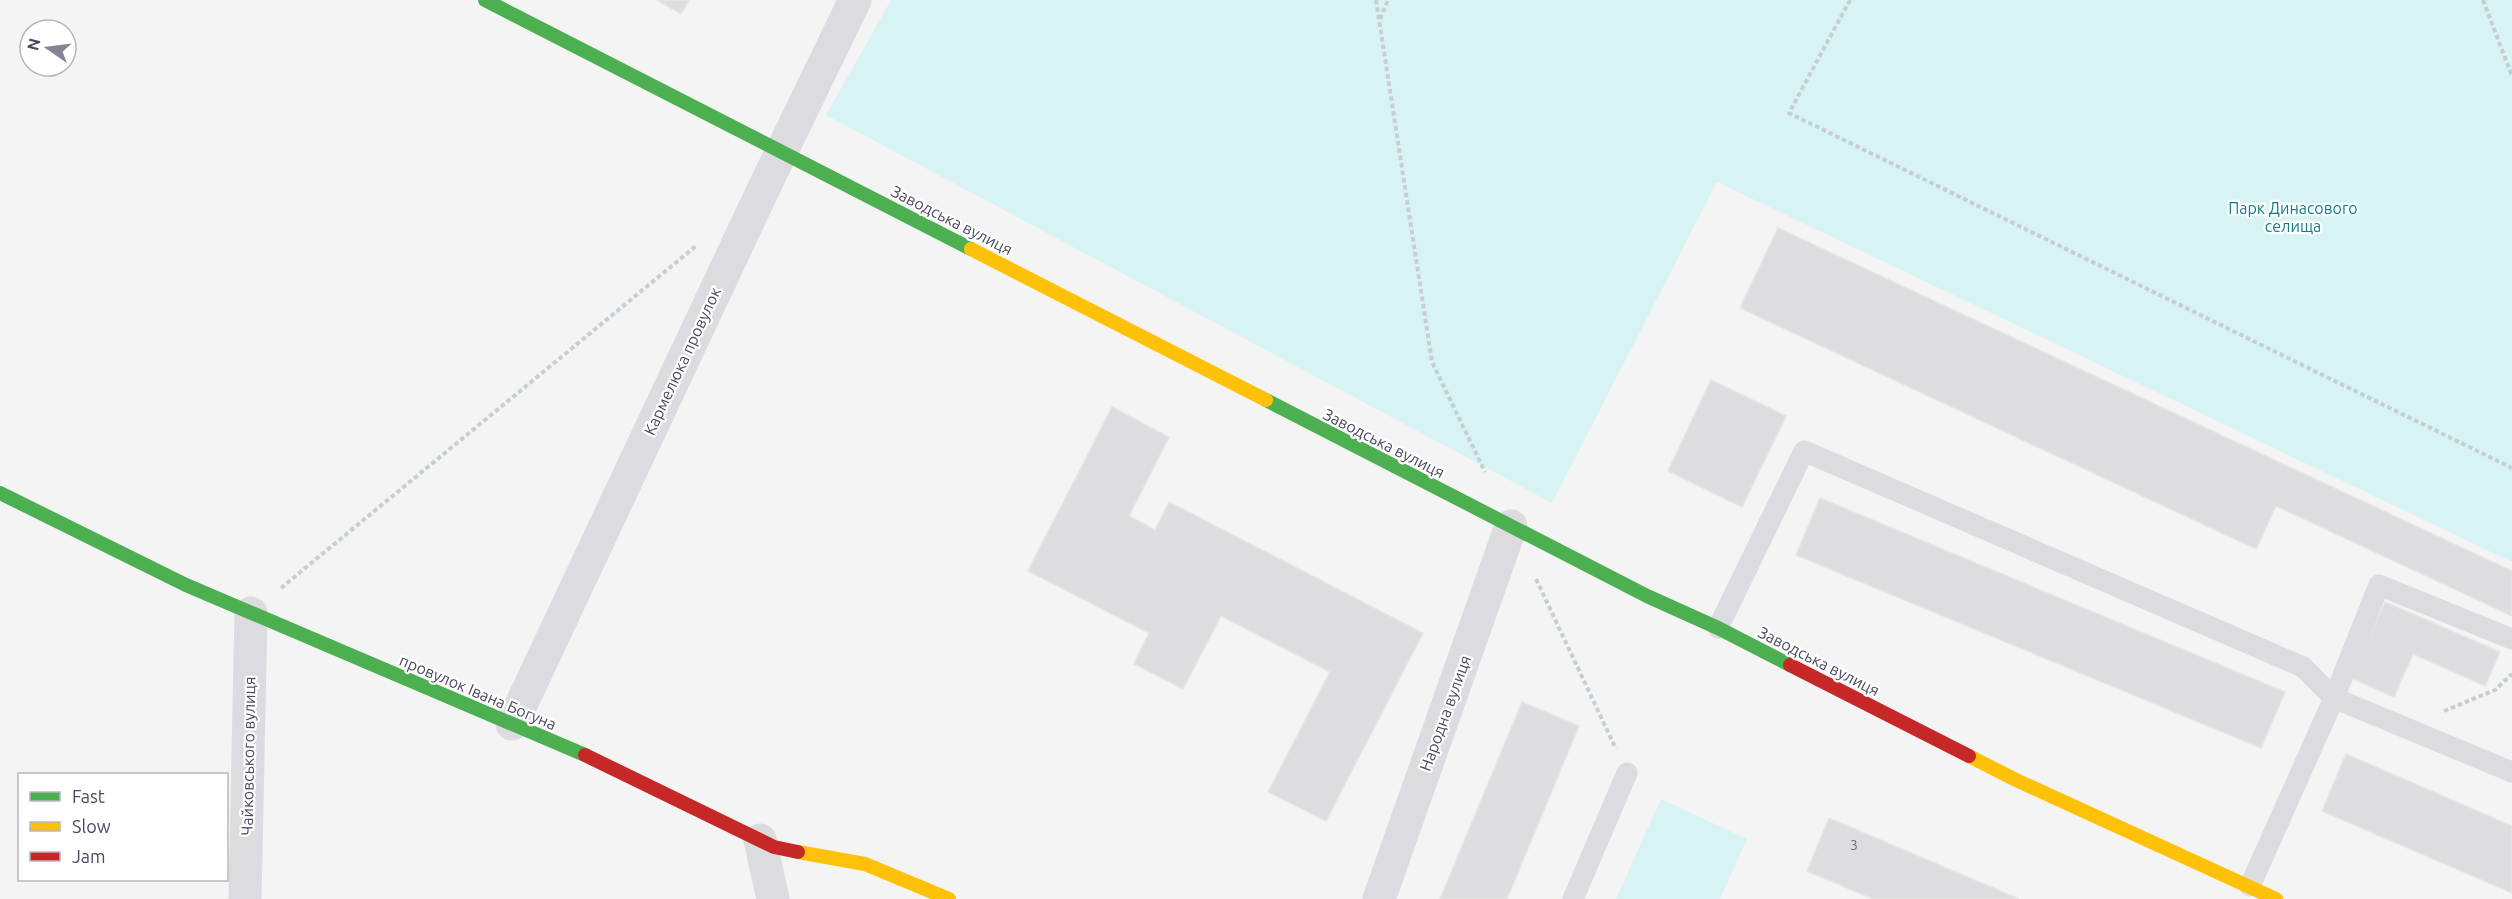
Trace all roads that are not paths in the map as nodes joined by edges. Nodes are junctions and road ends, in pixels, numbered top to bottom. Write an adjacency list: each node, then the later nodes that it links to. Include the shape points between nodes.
1 (485, 0): 3 (street, Заводська вулиця)
2 (855, 0): 3 (street, Кармелюка провулок)
3 (783, 151): 5 (street, Заводська вулиця); 10 (street, Кармелюка провулок)
4 (0, 494): 6 (street, провулок Івана Богуна)
5 (1511, 526): 7 (street, Заводська вулиця); 18 (street, Народна вулиця)
6 (251, 613): 10 (street, провулок Івана Богуна); 15 (street, Чайковського вулиця)
7 (1718, 628): 9 (lane, via 1804,451 2303,667); 14 (street, Заводська вулиця, via 2016,780)
8 (2512, 639): 9 (lane, via 2379,585)
9 (2334, 698): 11 (lane); 14 (lane)
10 (512, 724): 13 (street, провулок Івана Богуна, via 615,768)
11 (2512, 772)
12 (1627, 773): 19 (lane)
13 (760, 840): 16 (street); 17 (street, провулок Івана Богуна, via 774,847 865,864)
14 (2250, 886): 20 (street, Заводська вулиця)
15 (245, 899)
16 (773, 899)
17 (949, 899)
18 (1379, 899)
19 (1573, 899)
20 (2276, 899)

